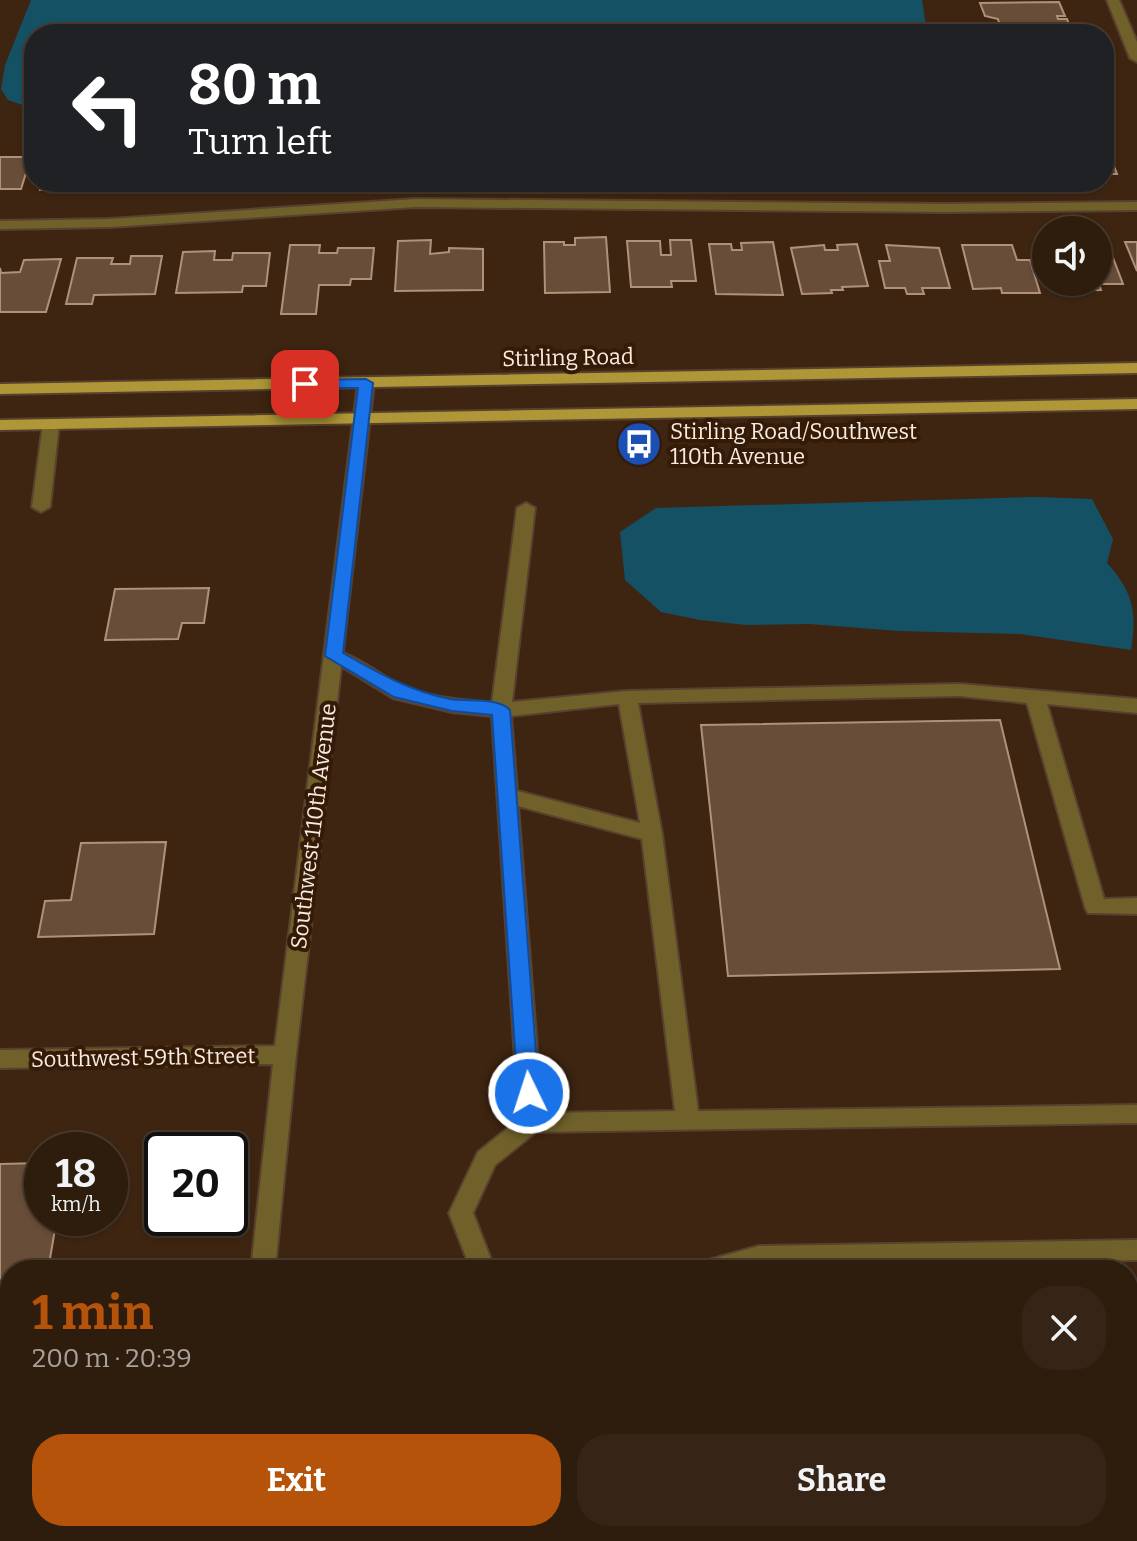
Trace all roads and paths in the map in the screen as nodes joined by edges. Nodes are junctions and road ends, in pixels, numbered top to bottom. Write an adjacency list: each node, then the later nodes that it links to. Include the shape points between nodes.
1 (1113, 0): 2 (street)
2 (1137, 58)
3 (1137, 206): 4 (street, via 416,203)
4 (0, 225)
5 (1137, 368): 6 (main road, Stirling Road)
6 (366, 383): 7 (main road, Stirling Road); 9 (street, Southwest 110th Avenue)
7 (0, 389)
8 (1137, 404): 9 (main road)
9 (363, 418): 10 (main road); 14 (street, Southwest 110th Avenue)
10 (51, 424): 11 (main road); 12 (street)
11 (0, 425)
12 (41, 507)
13 (526, 508): 18 (street)
14 (334, 656): 18 (street, via 400,693); 22 (street, Southwest 110th Avenue)
15 (1035, 696): 16 (street, via 959,690); 17 (street); 21 (street, via 1096,907)
16 (627, 697): 18 (street); 20 (street)
17 (1137, 706)
18 (501, 710): 19 (street)
19 (507, 796): 20 (street); 26 (street)
20 (652, 834): 25 (street)
21 (1137, 906)
22 (285, 1055): 23 (street, Southwest 59th Street); 28 (street, Southwest 110th Avenue)
23 (0, 1059)
24 (1137, 1114): 25 (street)
25 (688, 1120): 26 (street)
26 (531, 1123): 29 (street, via 486,1159 461,1213)
27 (1137, 1250): 30 (street)
28 (264, 1260)
29 (479, 1260)
30 (744, 1260)

